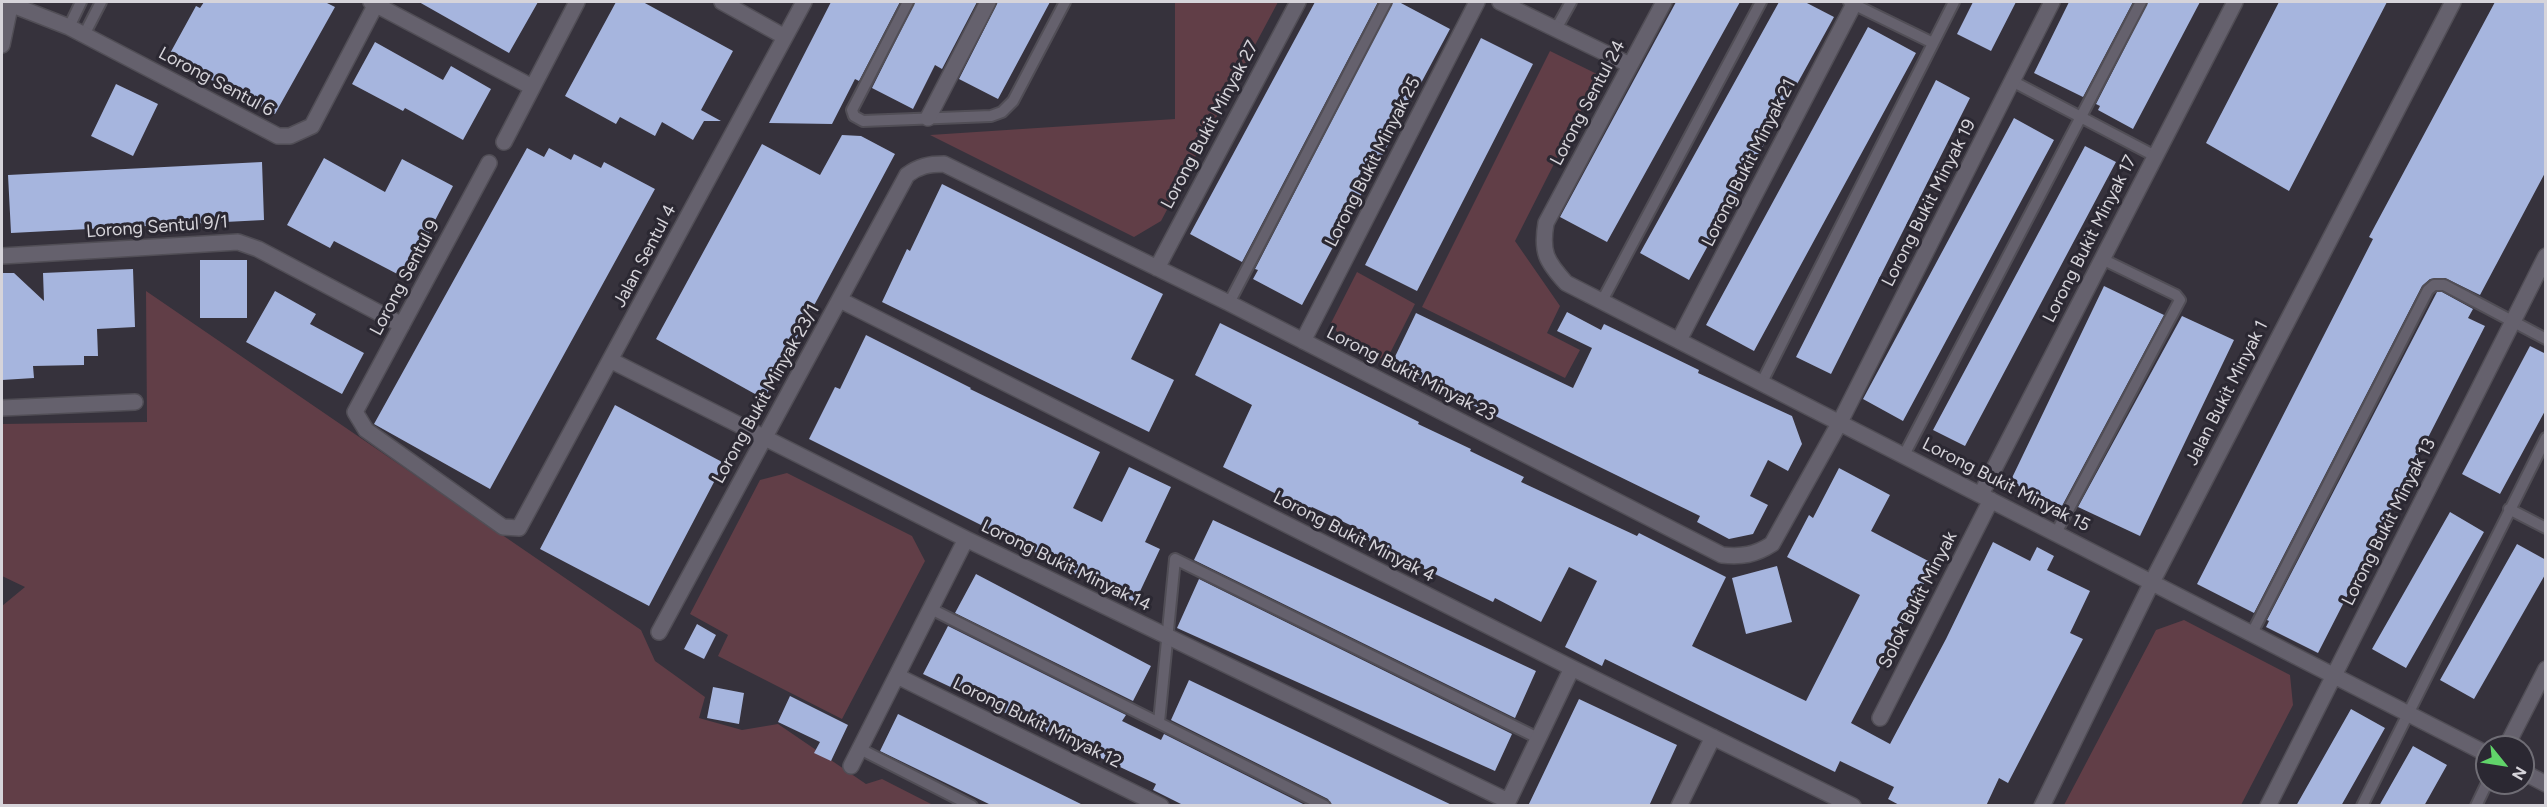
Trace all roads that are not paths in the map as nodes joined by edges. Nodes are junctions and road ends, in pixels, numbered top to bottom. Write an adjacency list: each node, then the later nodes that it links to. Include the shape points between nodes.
1 (81, 2): 24 (lane)
2 (101, 2): 26 (lane)
3 (577, 2): 32 (street)
4 (722, 2): 27 (street)
5 (804, 2): 27 (street, Jalan Sentul 4)
6 (908, 2): 34 (lane, via 852,110 863,121)
7 (988, 2): 34 (street)
8 (1065, 2): 34 (lane, via 1013,101 1002,112 991,116)
9 (1298, 2): 43 (street, Lorong Bukit Minyak 27)
10 (1386, 2): 46 (lane)
11 (1477, 2): 50 (street, Lorong Bukit Minyak 25)
12 (1500, 2): 25 (street)
13 (1571, 2): 25 (lane)
14 (1664, 2): 30 (street, Lorong Sentul 24)
15 (1761, 2): 45 (lane)
16 (1954, 2): 28 (lane)
17 (2052, 2): 31 (street, Lorong Bukit Minyak 19)
18 (2141, 2): 33 (lane)
19 (2235, 2): 36 (street, Lorong Bukit Minyak 17)
20 (2452, 2): 66 (street, Jalan Bukit Minyak 1)
21 (11, 3): 24 (street, Lorong Sentul 6); 29 (street)
22 (373, 3): 26 (street, Lorong Sentul 6, via 312,126 290,136 278,136); 32 (street)
23 (1851, 3): 28 (lane); 51 (street, Lorong Bukit Minyak 21)
24 (69, 27): 26 (street, Lorong Sentul 6)
25 (1556, 29): 30 (street)
26 (84, 35)
27 (785, 37): 52 (street, Jalan Sentul 4)
28 (1933, 43): 53 (lane)
29 (2, 45)
30 (1630, 65): 39 (street, Lorong Sentul 24)
31 (2012, 81): 33 (lane); 56 (street, Lorong Bukit Minyak 19)
32 (532, 87): 35 (street)
33 (2082, 117): 36 (lane); 59 (lane)
34 (928, 118)
35 (504, 142)
36 (2155, 156): 42 (street, Lorong Bukit Minyak 17)
37 (489, 163): 48 (street, Lorong Sentul 9)
38 (907, 175): 43 (street, Lorong Bukit Minyak 23, via 929,164 944,164); 44 (street, Lorong Bukit Minyak 23/1)
39 (1546, 223): 45 (street, Lorong Bukit Minyak 15, via 1542,243 1551,267 1566,283)
40 (2, 256): 48 (street, Lorong Sentul 9/1, via 238,242)
41 (2546, 256): 47 (street, Lorong Bukit Minyak 13)
42 (2102, 259): 60 (street, Lorong Bukit Minyak 17); 64 (lane, via 2180,300)
43 (1157, 268): 46 (street, Lorong Bukit Minyak 23)
44 (840, 300): 57 (street, Lorong Bukit Minyak 23/1); 71 (street, Lorong Bukit Minyak 4)
45 (1602, 301): 51 (street, Lorong Bukit Minyak 15)
46 (1229, 303): 50 (street, Lorong Bukit Minyak 23)
47 (2512, 321): 49 (lane); 69 (lane, via 2444,285 2428,290); 73 (street, Lorong Bukit Minyak 13)
48 (402, 325): 62 (street, Lorong Sentul 9, via 355,412 366,430 464,500 503,527)
49 (2546, 339)
50 (1303, 340): 56 (street, Lorong Bukit Minyak 23, via 1722,555 1741,557 1772,544)
51 (1679, 340): 53 (street, Lorong Bukit Minyak 15)
52 (610, 360): 57 (street, Lorong Bukit Minyak 14); 62 (street, Jalan Sentul 4)
53 (1762, 382): 56 (street, Lorong Bukit Minyak 15)
54 (135, 402): 55 (street)
55 (2, 408)
56 (1840, 422): 59 (street, Lorong Bukit Minyak 15)
57 (765, 438): 65 (street, Lorong Bukit Minyak 14); 68 (street, Lorong Bukit Minyak 23/1)
58 (2546, 438): 61 (lane)
59 (1904, 455): 60 (street, Lorong Bukit Minyak 15)
60 (1986, 497): 64 (street, Lorong Bukit Minyak 15); 76 (street, Solok Bukit Minyak)
61 (2509, 509): 63 (lane); 75 (lane)
62 (519, 528)
63 (2546, 528)
64 (2056, 533): 66 (street, Lorong Bukit Minyak 15)
65 (966, 539): 67 (street); 70 (street, Lorong Bukit Minyak 14)
66 (2152, 582): 69 (street, Lorong Bukit Minyak 15); 90 (street, Jalan Bukit Minyak 1)
67 (931, 609): 74 (street); 77 (lane)
68 (659, 632)
69 (2252, 633): 73 (street, Lorong Bukit Minyak 15)
70 (1167, 636): 77 (lane); 80 (lane, via 1175,559); 84 (street, Lorong Bukit Minyak 14)
71 (1572, 668): 79 (street, Lorong Bukit Minyak 4); 80 (street)
72 (2546, 669): 78 (street)
73 (2334, 675): 75 (street, Lorong Bukit Minyak 15); 91 (street, Lorong Bukit Minyak 13)
74 (897, 676): 81 (street); 87 (street, Lorong Bukit Minyak 12)
75 (2408, 713): 82 (street, Lorong Bukit Minyak 15); 92 (lane)
76 (1880, 718)
77 (1159, 722): 88 (lane)
78 (2512, 735)
79 (1713, 737): 85 (street, Lorong Bukit Minyak 4); 89 (street)
80 (1538, 738): 84 (street)
81 (860, 748): 83 (street); 86 (lane)
82 (2475, 748)
83 (851, 766)
84 (1507, 803)
85 (1851, 805)
86 (972, 806)
87 (1161, 806)
88 (1325, 806)
89 (1679, 806)
90 (2042, 806)
91 (2268, 806)
92 (2362, 806)

